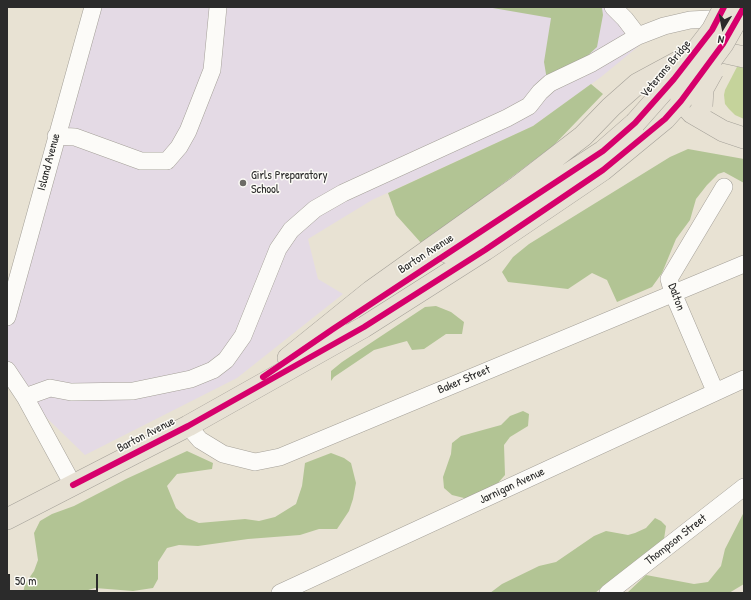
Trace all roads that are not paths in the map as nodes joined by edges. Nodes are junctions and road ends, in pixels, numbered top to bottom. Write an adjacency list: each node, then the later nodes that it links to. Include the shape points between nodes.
1 (93, 7): 12 (street, Island Avenue)
2 (218, 7): 12 (street, via 212,70 188,131 167,161 141,161 75,137)
3 (613, 7): 7 (street, via 626,19)
4 (724, 7): 9 (main road, Veterans Bridge, bridge, via 712,30)
5 (744, 7): 10 (main road, bridge, via 723,44)
6 (744, 20): 7 (street, via 719,17 690,20); 13 (main road, bridge, via 702,93 702,106 713,120)
7 (638, 36): 22 (street, via 592,63 550,83 529,106 343,193 315,209 291,230 278,249 243,336 226,360 213,370 191,379 133,391 71,392 50,388)
8 (744, 57): 18 (main road, via 721,52 687,57 637,84 583,136 371,291)
9 (674, 79): 10 (main road); 11 (main road, Veterans Bridge, bridge)
10 (681, 101): 13 (main road, via 692,113 708,123); 23 (main road, Barton Avenue, via 664,120 616,161 523,225 364,327)
11 (634, 123): 18 (main road, Barton Avenue, via 603,151 565,177)
12 (56, 136): 17 (street, Island Avenue)
13 (741, 138)
14 (724, 187): 16 (street, Dalton, via 669,280)
15 (744, 264): 16 (street, Baker Street)
16 (673, 293): 21 (street, Dalton); 24 (street, Baker Street, via 280,457 255,462 223,454 200,440)
17 (7, 318)
18 (284, 362): 23 (main road, Barton Avenue)
19 (7, 370): 22 (street)
20 (744, 379): 21 (street, Jarnigan Avenue)
21 (715, 391): 28 (street, Jarnigan Avenue)
22 (25, 397): 25 (street)
23 (228, 403): 24 (main road, Barton Avenue)
24 (188, 426): 25 (main road, Barton Avenue)
25 (73, 485): 27 (main road, Barton Avenue)
26 (744, 487): 29 (street, Thompson Street)
27 (7, 519)
28 (280, 593)
29 (608, 593)

